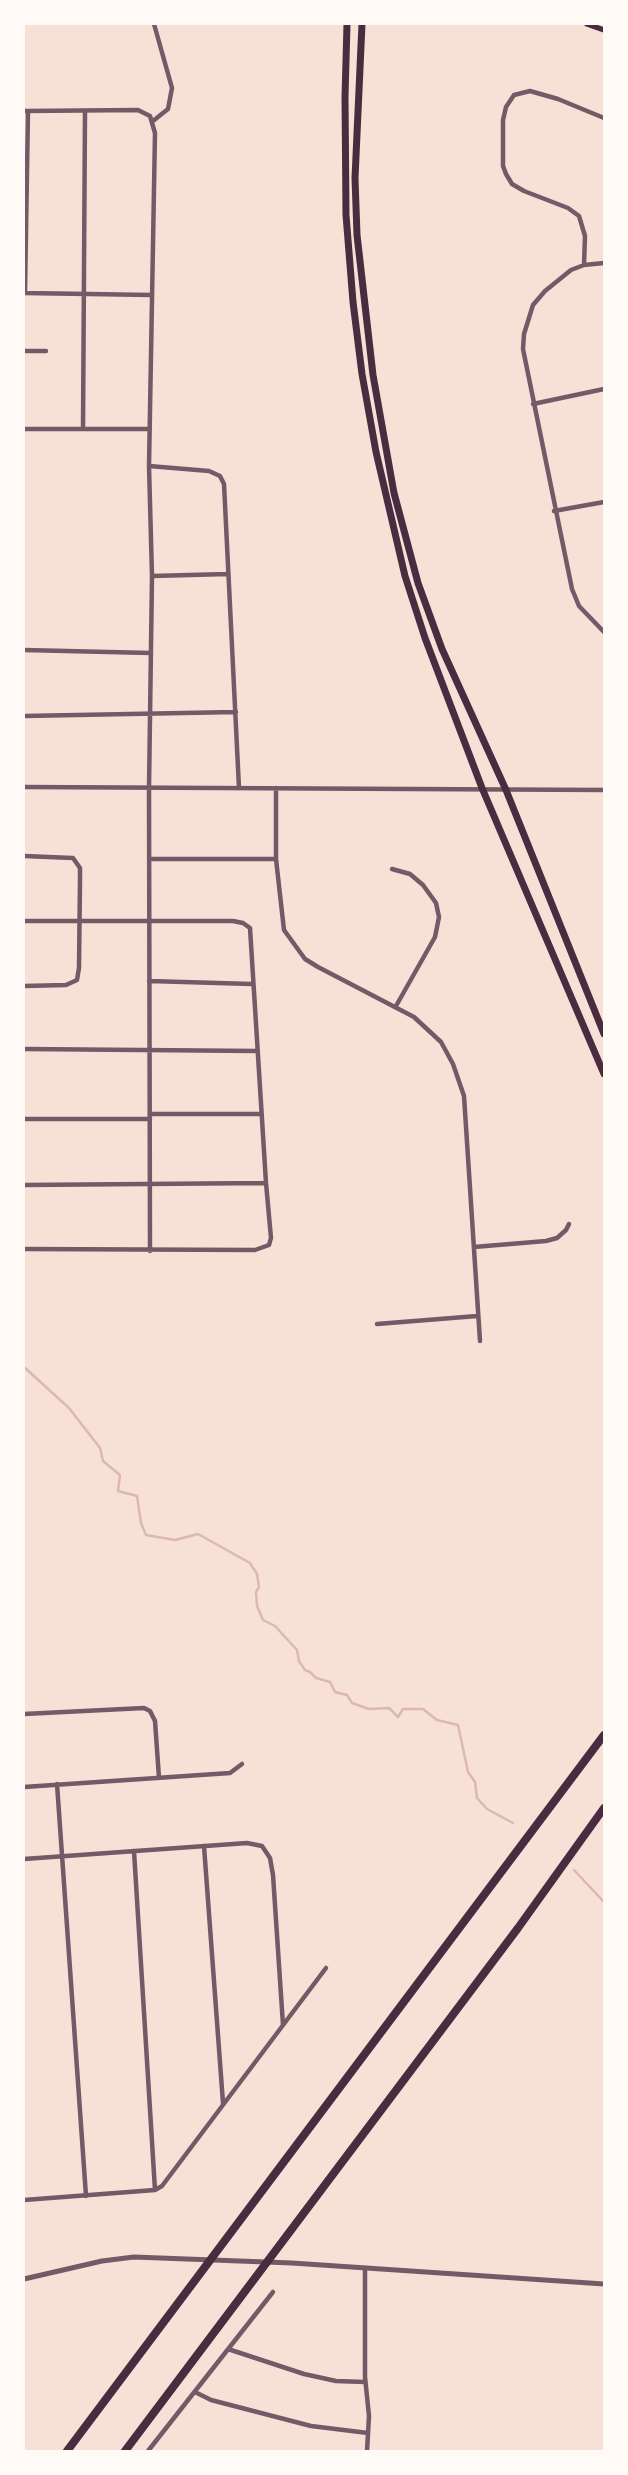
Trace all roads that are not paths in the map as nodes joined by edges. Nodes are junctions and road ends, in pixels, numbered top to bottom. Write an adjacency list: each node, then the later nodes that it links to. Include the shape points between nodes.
1 (154, 24): 9 (street, via 172,88 168,109)
2 (347, 24): 37 (main road, via 346,215 362,374 376,452 405,576)
3 (362, 24): 38 (main road, via 355,178 357,235 372,375 385,451 418,584 442,649)
4 (587, 24): 5 (main road)
5 (604, 30)
6 (26, 111): 7 (street); 12 (street)
7 (85, 111): 9 (street, via 146,112); 13 (street)
8 (604, 118): 11 (street, via 538,92 525,91 510,100 503,120 506,174 512,184 524,192 568,208 579,216 584,236)
9 (153, 121): 14 (street)
10 (604, 263): 11 (street)
11 (584, 265): 18 (street, via 559,278 532,305 523,349)
12 (24, 293): 13 (street)
13 (83, 294): 14 (street); 20 (street)
14 (152, 295): 21 (street)
15 (46, 350): 16 (street)
16 (24, 351)
17 (604, 389): 18 (street)
18 (533, 404): 24 (street)
19 (24, 429): 20 (street)
20 (83, 429): 21 (street)
21 (150, 429): 22 (street)
22 (149, 466): 25 (street, via 209,471 222,479); 26 (street)
23 (604, 502): 24 (street)
24 (554, 511): 27 (street, via 579,606)
25 (228, 574): 26 (street); 30 (street)
26 (152, 576): 29 (street)
27 (604, 632)
28 (24, 650): 29 (street)
29 (151, 653): 31 (street)
30 (236, 712): 31 (street); 35 (street)
31 (149, 715): 32 (street); 34 (street)
32 (24, 716)
33 (24, 787): 34 (street)
34 (149, 788): 35 (street); 42 (street)
35 (239, 788): 36 (street)
36 (276, 788): 37 (street); 41 (street)
37 (482, 788): 38 (street); 55 (main road)
38 (506, 790): 39 (street); 51 (main road)
39 (604, 790)
40 (24, 856): 45 (street, via 65,856 77,861)
41 (276, 859): 42 (street); 50 (street, via 284,930 294,946 318,968)
42 (149, 860): 46 (street)
43 (392, 869): 50 (street, via 410,874 423,885 436,903 439,917 435,937)
44 (24, 921): 45 (street)
45 (80, 921): 46 (street); 49 (street, via 77,980 66,985)
46 (149, 922): 47 (street); 48 (street, via 215,920 238,921 246,925 251,933)
47 (150, 981): 48 (street); 53 (street)
48 (252, 984): 54 (street)
49 (24, 986)
50 (396, 1006): 63 (street, via 414,1017 441,1042 464,1096)
51 (604, 1034)
52 (24, 1049): 53 (street)
53 (150, 1049): 54 (street); 57 (street)
54 (258, 1051): 56 (street)
55 (604, 1074)
56 (261, 1114): 57 (street); 59 (street)
57 (150, 1116): 58 (street); 61 (street)
58 (24, 1119)
59 (266, 1183): 61 (street); 65 (street, via 271,1238 265,1248)
60 (24, 1184): 61 (street)
61 (150, 1185): 65 (street)
62 (569, 1224): 63 (street, via 557,1238 546,1241)
63 (474, 1247): 66 (street)
64 (24, 1249): 65 (street)
65 (150, 1250)
66 (477, 1316): 67 (street); 68 (street)
67 (377, 1324)
68 (480, 1341)
69 (24, 1714): 72 (street, via 137,1708 150,1712 155,1721)
70 (604, 1735): 94 (highway)
71 (242, 1764): 72 (street, via 230,1773)
72 (159, 1778): 73 (street)
73 (57, 1784): 74 (street); 78 (street)
74 (24, 1787)
75 (604, 1808): 95 (highway, via 518,1928)
76 (204, 1846): 77 (street); 81 (street, via 257,1844 266,1850 270,1858); 82 (street)
77 (134, 1851): 78 (street); 83 (street)
78 (62, 1856): 79 (street); 84 (street)
79 (24, 1859)
80 (326, 1968): 81 (street)
81 (283, 2025): 82 (street)
82 (224, 2103): 83 (street, via 171,2175)
83 (155, 2190): 84 (street)
84 (86, 2196): 85 (street)
85 (24, 2200)
86 (365, 2268): 87 (street, via 134,2257); 88 (street); 91 (street)
87 (24, 2279)
88 (604, 2284)
89 (273, 2292): 90 (street)
90 (228, 2349): 91 (street, via 336,2382); 92 (street)
91 (365, 2382): 93 (street)
92 (195, 2392): 93 (street, via 210,2400 311,2426); 96 (street)
93 (368, 2433): 97 (street)
94 (67, 2451)
95 (124, 2451)
96 (148, 2451)
97 (367, 2451)

